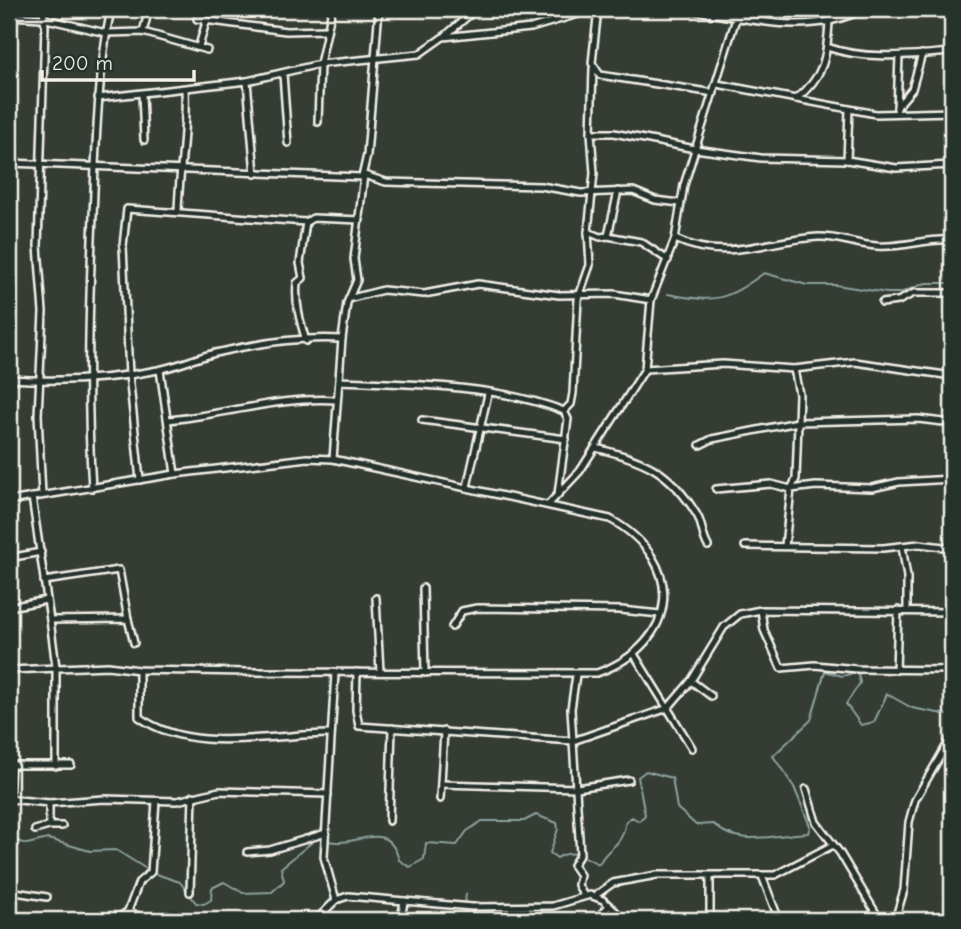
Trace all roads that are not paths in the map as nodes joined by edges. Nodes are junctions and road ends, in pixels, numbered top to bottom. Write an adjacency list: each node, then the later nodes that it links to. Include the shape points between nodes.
1 (43, 9): 12 (street)
2 (111, 9): 19 (street)
3 (149, 9): 18 (street)
4 (332, 9): 17 (street)
5 (379, 9): 27 (street)
6 (476, 9): 20 (street)
7 (596, 9): 20 (street, via 531,28); 29 (street)
8 (681, 9): 13 (street)
9 (739, 9): 13 (street)
10 (864, 9): 16 (street)
11 (9, 16): 12 (street)
12 (42, 18): 19 (street); 49 (street)
13 (736, 18): 16 (street, via 767,23); 32 (street)
14 (197, 19): 15 (street)
15 (206, 22): 17 (street, via 286,31); 21 (street)
16 (829, 22): 22 (street)
17 (327, 30): 28 (street)
18 (143, 32): 19 (street); 21 (street)
19 (106, 33): 36 (street)
20 (443, 37): 27 (street, via 419,54)
21 (199, 46): 23 (street)
22 (827, 47): 26 (street); 37 (street, via 819,76)
23 (207, 50)
24 (952, 52): 25 (street)
25 (922, 54): 26 (street); 38 (street, via 912,89)
26 (899, 56): 38 (street)
27 (376, 59): 28 (street); 54 (street)
28 (320, 64): 30 (street); 42 (street)
29 (593, 68): 34 (street, via 600,75); 43 (street)
30 (283, 74): 31 (street); 45 (street)
31 (247, 80): 33 (street); 53 (street)
32 (717, 84): 34 (street); 37 (street)
33 (185, 90): 35 (street); 52 (street, via 186,138)
34 (714, 93): 46 (street)
35 (142, 94): 36 (street); 44 (street)
36 (98, 98): 50 (street)
37 (796, 99): 39 (street)
38 (897, 107): 41 (street)
39 (849, 110): 41 (street); 47 (street)
40 (952, 112): 41 (street)
41 (896, 114)
42 (318, 122)
43 (591, 133): 46 (street, via 614,132); 56 (street)
44 (144, 140)
45 (288, 143)
46 (695, 149): 47 (street, via 761,158); 57 (street)
47 (847, 160): 51 (street, via 896,168)
48 (9, 163): 49 (street)
49 (40, 163): 50 (street); 80 (street, via 38,246 43,312)
50 (94, 164): 52 (street); 79 (street)
51 (952, 166)
52 (180, 168): 53 (street); 58 (street)
53 (255, 174): 54 (street)
54 (364, 175): 56 (street, via 386,182 541,186); 59 (street)
55 (618, 191): 56 (street); 57 (street); 62 (street)
56 (592, 192): 61 (street)
57 (680, 203): 63 (street)
58 (178, 212): 60 (street); 76 (street, via 127,209 123,238)
59 (359, 219): 60 (street, via 313,218); 69 (street, via 354,259 357,280)
60 (306, 222): 72 (street, via 300,263 303,278 296,293)
61 (588, 232): 62 (street); 66 (street, via 590,265)
62 (608, 236): 65 (street, via 640,242)
63 (675, 239): 64 (street, via 702,249 730,250 821,236 877,246); 65 (street)
64 (952, 240)
65 (668, 260): 68 (street)
66 (579, 293): 68 (street); 69 (street, via 559,295 478,284 424,294 383,290 353,296); 84 (street, via 573,393)
67 (952, 293): 70 (street, via 914,293)
68 (652, 300): 73 (street)
69 (347, 303): 71 (street)
70 (882, 303)
71 (342, 340): 72 (street); 81 (street)
72 (306, 341): 75 (street, via 220,352)
73 (645, 369): 74 (street, via 723,364); 92 (street)
74 (794, 369): 77 (street, via 855,362); 87 (street)
75 (160, 370): 76 (street); 85 (street)
76 (129, 375): 79 (street); 96 (street)
77 (952, 376)
78 (9, 379): 80 (street)
79 (87, 380): 80 (street); 98 (street)
80 (39, 381): 102 (street)
81 (339, 381): 82 (street); 83 (street)
82 (488, 394): 84 (street); 89 (street)
83 (337, 400): 85 (street, via 279,402); 93 (street)
84 (564, 411): 90 (street)
85 (168, 420): 94 (street)
86 (422, 420): 89 (street)
87 (798, 422): 88 (street, via 918,419); 91 (street); 100 (street, via 796,479)
88 (952, 423)
89 (481, 427): 90 (street); 97 (street)
90 (566, 439): 101 (street)
91 (700, 445)
92 (596, 449): 101 (street); 106 (street, via 634,457 666,476 698,516)
93 (333, 459): 94 (street, via 283,460); 97 (street)
94 (175, 474): 96 (street)
95 (952, 479): 100 (street, via 872,488)
96 (140, 480): 98 (street)
97 (467, 487): 105 (street)
98 (92, 488): 102 (street)
99 (716, 489): 100 (street, via 771,484)
100 (791, 489): 108 (street)
101 (558, 494): 105 (street)
102 (42, 495): 103 (street)
103 (32, 497): 104 (street); 111 (street)
104 (9, 501)
105 (549, 504): 122 (street, via 610,519 639,538 661,571)
106 (708, 546)
107 (745, 546): 108 (street)
108 (785, 546): 109 (street)
109 (902, 546): 110 (street); 120 (street)
110 (952, 548)
111 (41, 552): 112 (street); 113 (street)
112 (9, 558)
113 (44, 582): 116 (street); 123 (street, via 119,570)
114 (423, 589): 136 (street)
115 (376, 598): 134 (street)
116 (47, 600): 117 (street); 124 (street)
117 (9, 607)
118 (761, 610): 119 (street); 131 (street, via 764,630 781,668 815,665); 138 (street, via 733,618)
119 (898, 610): 120 (street); 131 (street)
120 (907, 611): 121 (street)
121 (952, 612)
122 (660, 614): 125 (street, via 477,608 462,611); 127 (street, via 649,639)
123 (128, 619): 124 (street); 126 (street)
124 (50, 620): 128 (street)
125 (452, 627)
126 (134, 643)
127 (634, 654): 137 (street, via 604,671); 140 (street)
128 (56, 667): 129 (street); 130 (street); 149 (street)
129 (9, 670)
130 (139, 670): 135 (street); 143 (street, via 139,717 174,734 225,740)
131 (896, 670): 132 (street)
132 (952, 670)
133 (357, 672): 134 (street); 135 (street); 141 (street, via 357,723)
134 (380, 672): 136 (street)
135 (335, 673): 143 (street)
136 (425, 673): 137 (street)
137 (576, 675): 145 (street)
138 (691, 681): 139 (street); 140 (street)
139 (711, 696)
140 (668, 708): 145 (street); 146 (street)
141 (392, 728): 142 (street); 160 (street)
142 (444, 731): 145 (street); 151 (street)
143 (330, 733): 154 (street)
144 (952, 736): 187 (street, via 915,800 904,890)
145 (573, 741): 152 (street)
146 (692, 748)
147 (10, 765): 149 (street); 158 (street)
148 (71, 765): 149 (street)
149 (56, 766)
150 (629, 780): 152 (street)
151 (441, 784): 152 (street); 156 (street)
152 (577, 788): 171 (street, via 580,854 573,865)
153 (806, 789): 165 (street, via 816,822)
154 (328, 794): 155 (street, via 219,791); 164 (street)
155 (193, 796): 157 (street); 170 (street)
156 (440, 799)
157 (156, 801): 159 (street); 177 (street, via 151,872 139,882)
158 (9, 802): 159 (street)
159 (49, 803): 161 (street)
160 (389, 821)
161 (49, 826): 162 (street); 163 (street)
162 (62, 826)
163 (34, 830)
164 (326, 834): 166 (street); 174 (street, via 325,867)
165 (833, 845): 168 (street, via 775,875); 186 (street)
166 (247, 852)
167 (710, 876): 168 (street); 172 (street, via 657,875 613,883); 184 (street)
168 (762, 876): 185 (street)
169 (9, 891): 173 (street)
170 (190, 892)
171 (583, 894): 172 (street); 175 (street, via 553,906 464,907)
172 (596, 895): 176 (street)
173 (47, 897)
174 (337, 900): 175 (street, via 348,896); 180 (street)
175 (404, 901): 181 (street)
176 (609, 906): 182 (street); 183 (street)
177 (128, 911): 178 (street); 179 (street)
178 (116, 920)
179 (146, 920)
180 (316, 920)
181 (401, 920)
182 (595, 920)
183 (625, 920)
184 (710, 920)
185 (779, 920)
186 (880, 920)
187 (895, 920)

